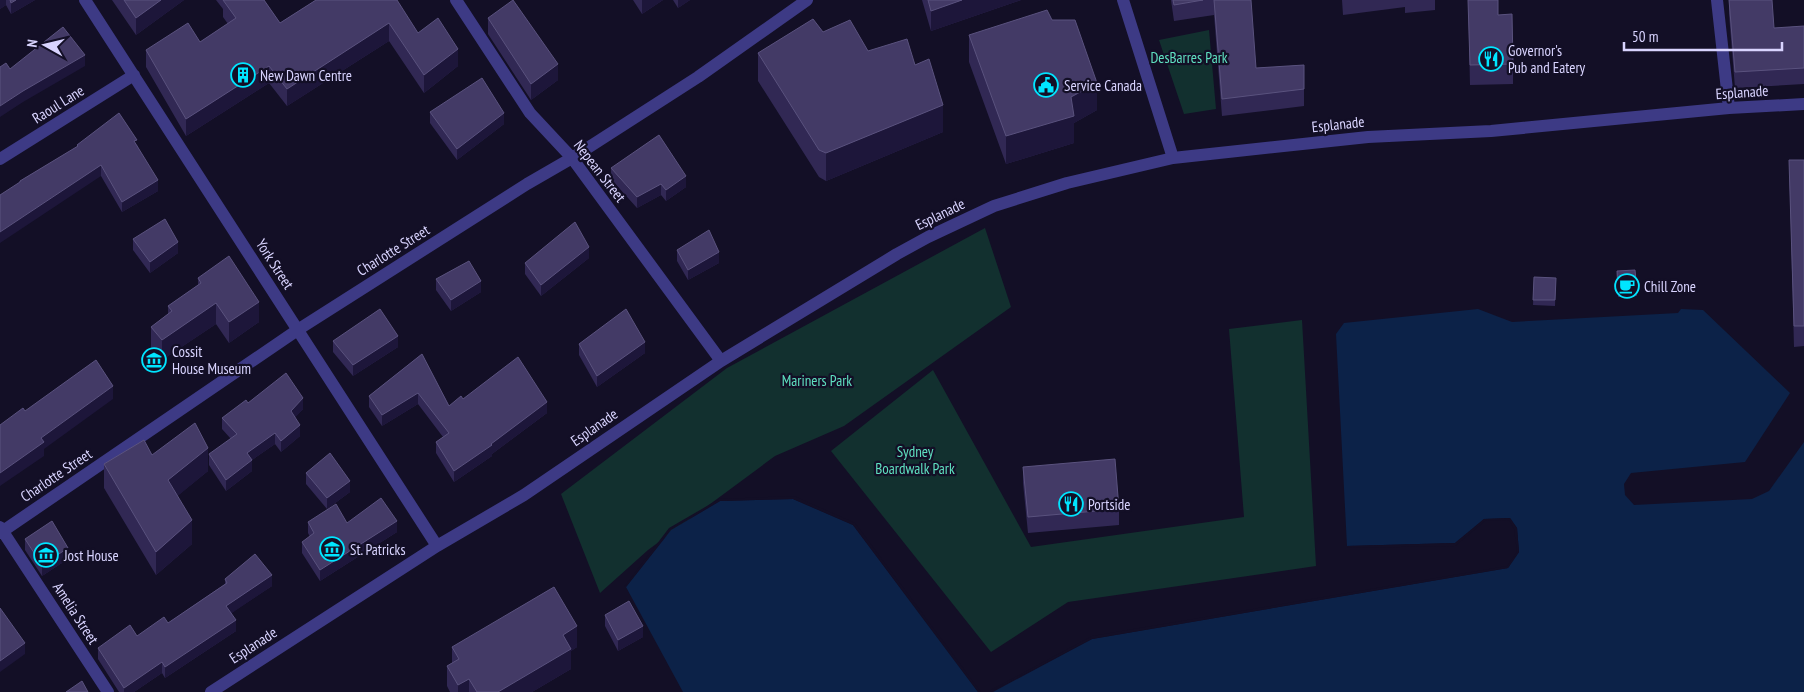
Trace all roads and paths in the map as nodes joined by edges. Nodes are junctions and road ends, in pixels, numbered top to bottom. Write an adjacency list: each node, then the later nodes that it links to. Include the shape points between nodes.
1 (85, 0): 6 (street, York Street)
2 (456, 0): 9 (street, Nepean Street, via 530,113)
3 (807, 0): 9 (street, Charlotte Street, via 698,77)
4 (1123, 0): 10 (street)
5 (1717, 0): 8 (street)
6 (134, 75): 11 (street, Raoul Lane); 12 (street, York Street)
7 (1804, 104): 8 (street, Esplanade)
8 (1729, 108): 10 (street, Esplanade, via 1491,131 1368,137)
9 (572, 158): 12 (street, Charlotte Street); 13 (street, Nepean Street)
10 (1173, 158): 13 (street, Esplanade, via 1067,183 994,206 897,254)
11 (0, 159)
12 (299, 329): 14 (street, Charlotte Street); 15 (street, York Street)
13 (721, 361): 15 (street, Esplanade, via 524,496)
14 (1, 531): 16 (street, Amelia Street)
15 (436, 546): 17 (street, Esplanade)
16 (108, 692)
17 (211, 692)

